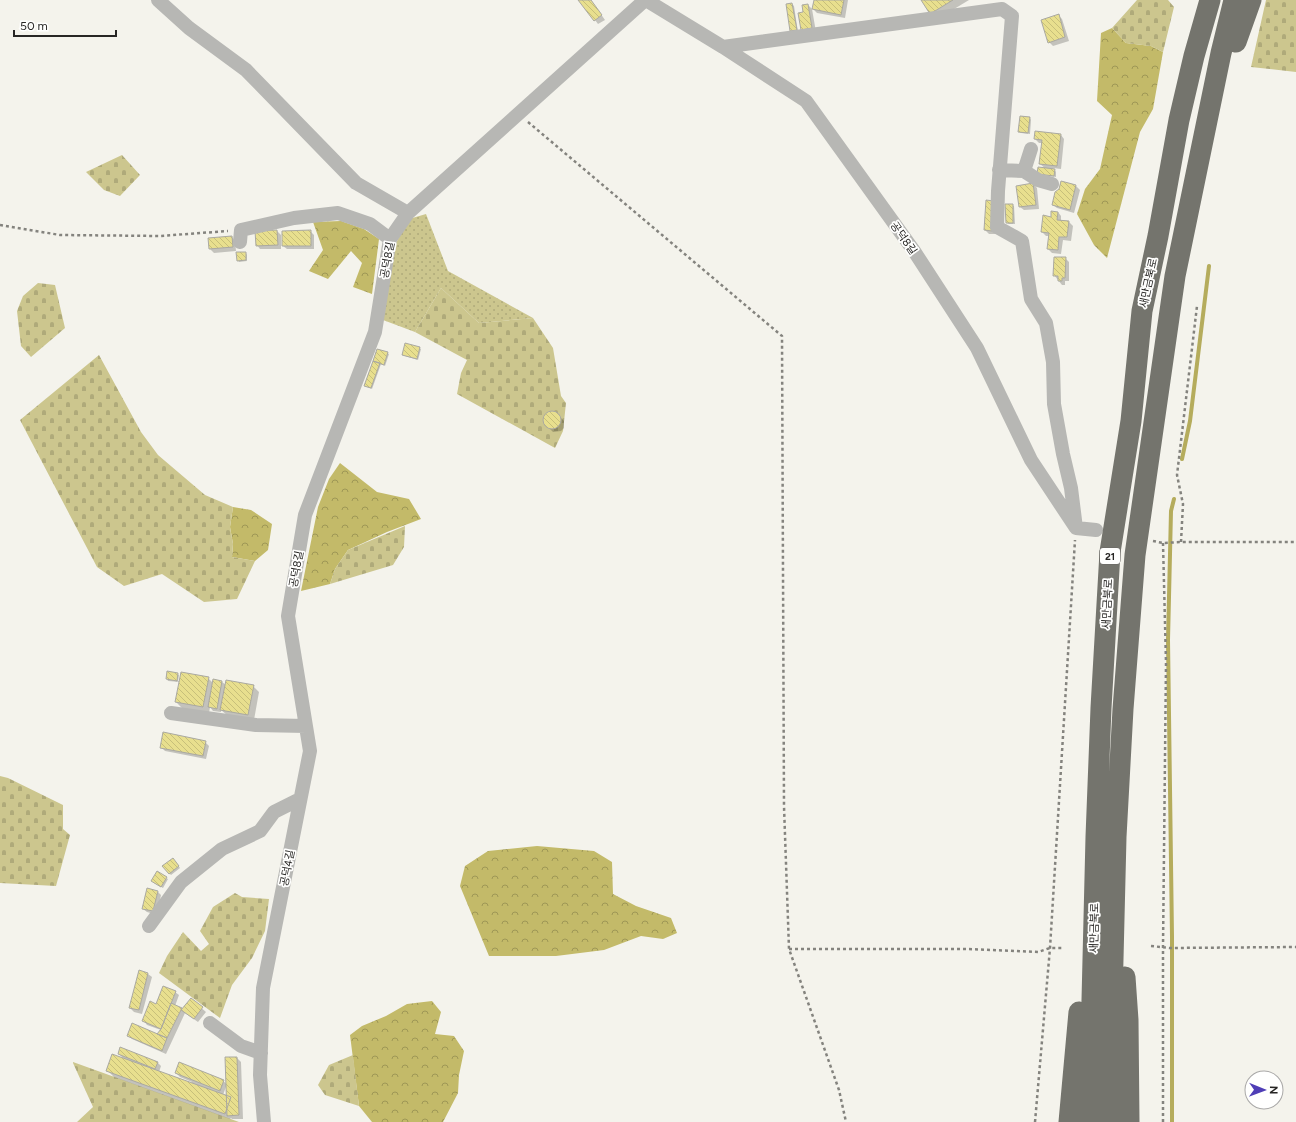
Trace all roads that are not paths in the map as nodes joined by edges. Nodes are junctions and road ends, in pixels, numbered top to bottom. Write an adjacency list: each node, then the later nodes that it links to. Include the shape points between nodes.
1 (158, 0): 13 (street, via 189,28 246,70 356,183)
2 (645, 0): 7 (street, 공덕8길); 13 (street, 공덕8길)
3 (1210, 0): 22 (highway, 새만금북로 / 21, via 1179,120 1142,311 1131,421 1110,552 1102,708)
4 (1234, 0): 8 (highway, 새만금북로 / 21)
5 (1250, 0): 8 (highway)
6 (1005, 6): 7 (street, via 1002,10); 10 (street, via 1012,16)
7 (723, 47): 16 (street, 공덕8길, via 806,101 914,251 977,348 1031,460)
8 (1205, 133): 22 (highway, 새만금북로 / 21, via 1175,276 1135,555 1123,709)
9 (1031, 149): 11 (street)
10 (999, 170): 11 (street); 16 (street, via 997,227 1022,240 1031,300 1046,323 1053,362 1054,404 1071,488)
11 (1024, 170): 12 (street, via 1038,180)
12 (1052, 184)
13 (408, 213): 15 (street, 공덕8길)
14 (241, 236): 15 (street, via 294,218 338,214 370,224)
15 (390, 239): 18 (street, 공덕8길, via 375,332 306,515)
16 (1076, 528): 17 (street)
17 (1096, 530)
18 (288, 616): 20 (street, 공덕4길)
19 (171, 713): 20 (street, via 256,725)
20 (306, 726): 21 (street, 공덕4길, via 310,751)
21 (300, 799): 23 (street, via 274,812 260,831 222,849 181,882); 25 (street, 공덕4길, via 263,988)
22 (1106, 837): 27 (highway); 28 (highway, 새만금북로 / 21); 29 (highway, 새만금북로 / 21); 30 (highway, via 1128,1020)
23 (149, 926)
24 (210, 1023): 25 (street, via 241,1046)
25 (261, 1053): 26 (street, 공덕4길)
26 (264, 1122)
27 (1069, 1122)
28 (1089, 1122)
29 (1109, 1122)
30 (1129, 1122)

